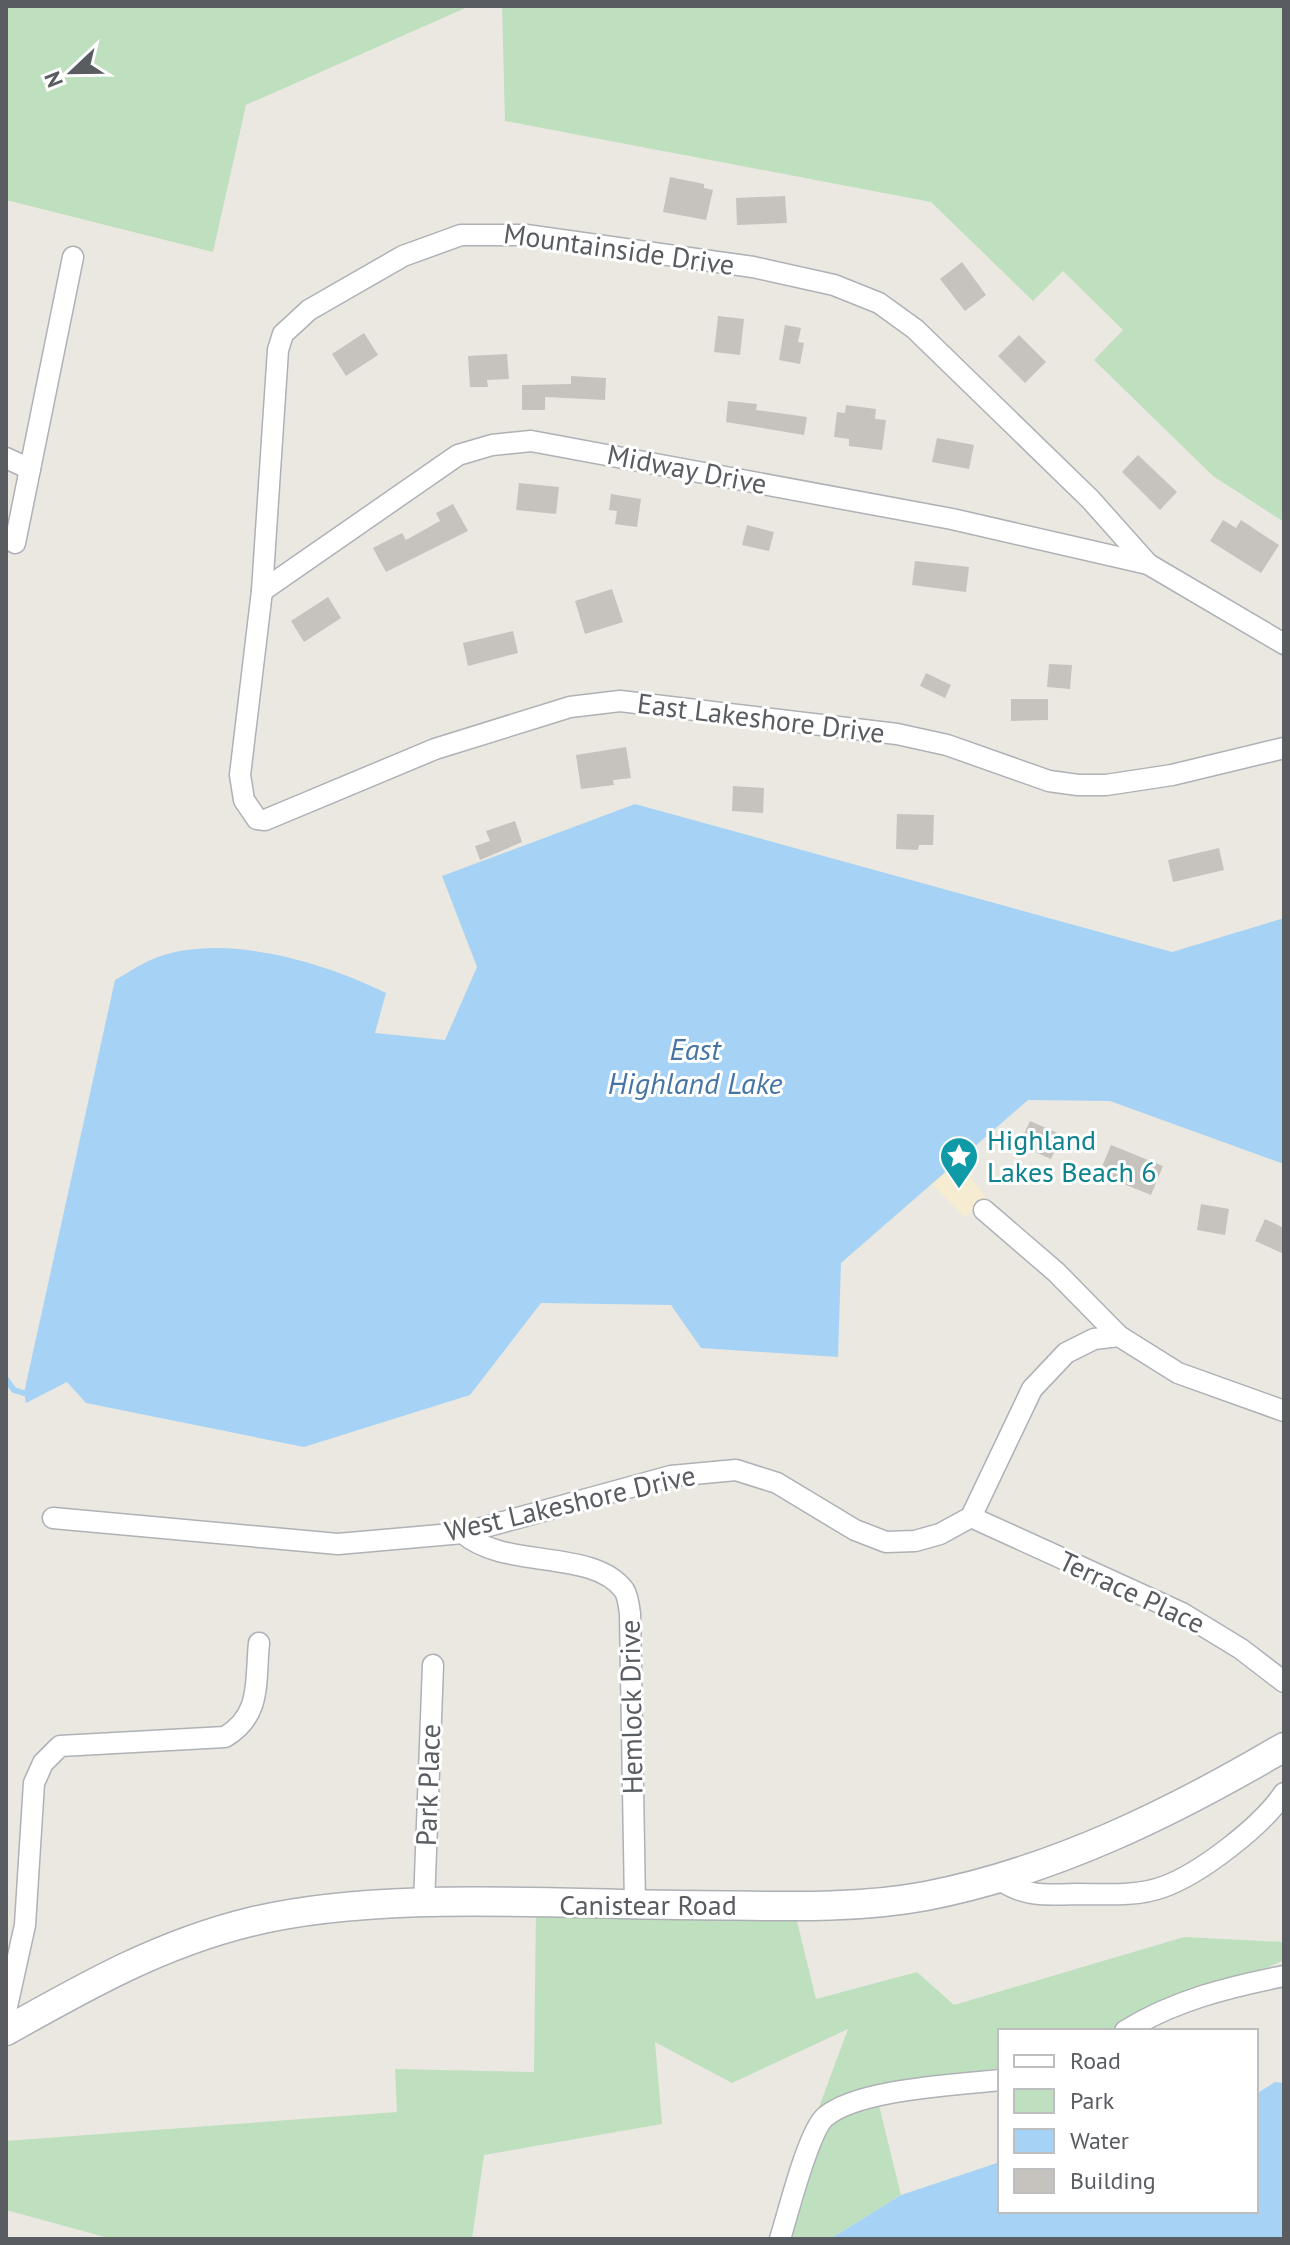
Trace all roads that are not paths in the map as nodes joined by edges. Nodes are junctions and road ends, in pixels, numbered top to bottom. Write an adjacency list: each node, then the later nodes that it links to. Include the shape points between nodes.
1 (73, 257): 3 (street)
2 (6, 458): 3 (street)
3 (30, 469): 4 (street)
4 (15, 543)
5 (1148, 564): 6 (street, Midway Drive, via 952,519 531,441 458,455); 6 (street, Mountainside Drive, via 1090,499 955,367 879,303 834,285 753,267 492,232 461,235 403,256 309,310 283,334); 7 (street, Mountainside Drive)
6 (262, 591): 9 (street, Mountainside Drive, via 240,775)
7 (1284, 644)
8 (1284, 748): 9 (street, East Lakeshore Drive, via 1172,775 1078,785 1049,781 947,745 897,734 620,701 570,707 435,749 265,820)
9 (250, 814)
10 (984, 1210): 11 (street)
11 (1119, 1336): 12 (street, via 1178,1373); 13 (street, via 1094,1339 1066,1353 1032,1389)
12 (1284, 1411)
13 (971, 1517): 15 (street, West Lakeshore Drive, via 940,1534 886,1542 855,1530 777,1483 736,1470 671,1476); 18 (street, Terrace Place, via 1182,1613)
14 (53, 1518): 15 (street, West Lakeshore Drive, via 338,1544)
15 (463, 1533): 23 (street, Hemlock Drive, via 477,1545 500,1552 594,1570 626,1593)
16 (259, 1643): 25 (street, via 253,1710 225,1737 60,1746 43,1763 34,1783 25,1925)
17 (433, 1665): 22 (street, Park Place)
18 (1284, 1682)
19 (1284, 1747): 21 (street, Canistear Road, via 1147,1820)
20 (1284, 1793): 21 (street, via 1272,1812 1186,1876 1160,1888 1029,1895)
21 (1000, 1880): 23 (street, Canistear Road, via 923,1897 841,1905)
22 (424, 1904): 23 (street, Canistear Road); 27 (street, Canistear Road, via 320,1910 190,1940 122,1966)
23 (635, 1904)
24 (1284, 1976): 26 (street, via 1174,2005)
25 (6, 2011)
26 (1129, 2029)
27 (6, 2031)
28 (998, 2080): 29 (street, via 892,2093 824,2118 811,2142)
29 (780, 2239)

